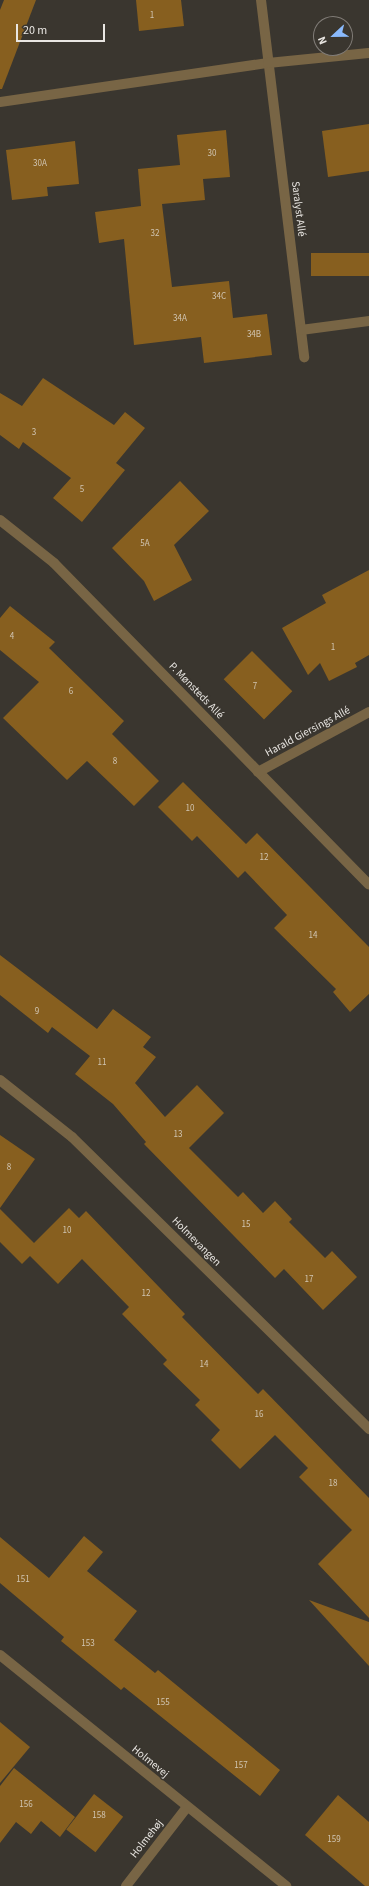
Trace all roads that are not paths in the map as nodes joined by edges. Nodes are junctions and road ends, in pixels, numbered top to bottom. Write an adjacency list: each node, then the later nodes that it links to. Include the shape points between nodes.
1 (261, 0): 3 (street, Saralyst Allé)
2 (369, 53): 3 (street)
3 (268, 63): 4 (street); 6 (street, Saralyst Allé)
4 (0, 102)
5 (369, 321): 6 (street)
6 (301, 330): 7 (street, Saralyst Allé)
7 (304, 358)
8 (0, 520): 10 (street, P. Mønsteds Allé, via 54,563)
9 (369, 712): 10 (street, Harald Giersings Allé)
10 (258, 772): 11 (street, P. Mønsteds Allé)
11 (369, 885)
12 (0, 1080): 13 (street, Holmevangen, via 72,1137)
13 (369, 1429)
14 (0, 1655): 15 (street, Holmevej)
15 (187, 1807): 16 (street, Holmehøj); 17 (street, Holmevej)
16 (126, 1886)
17 (286, 1886)

